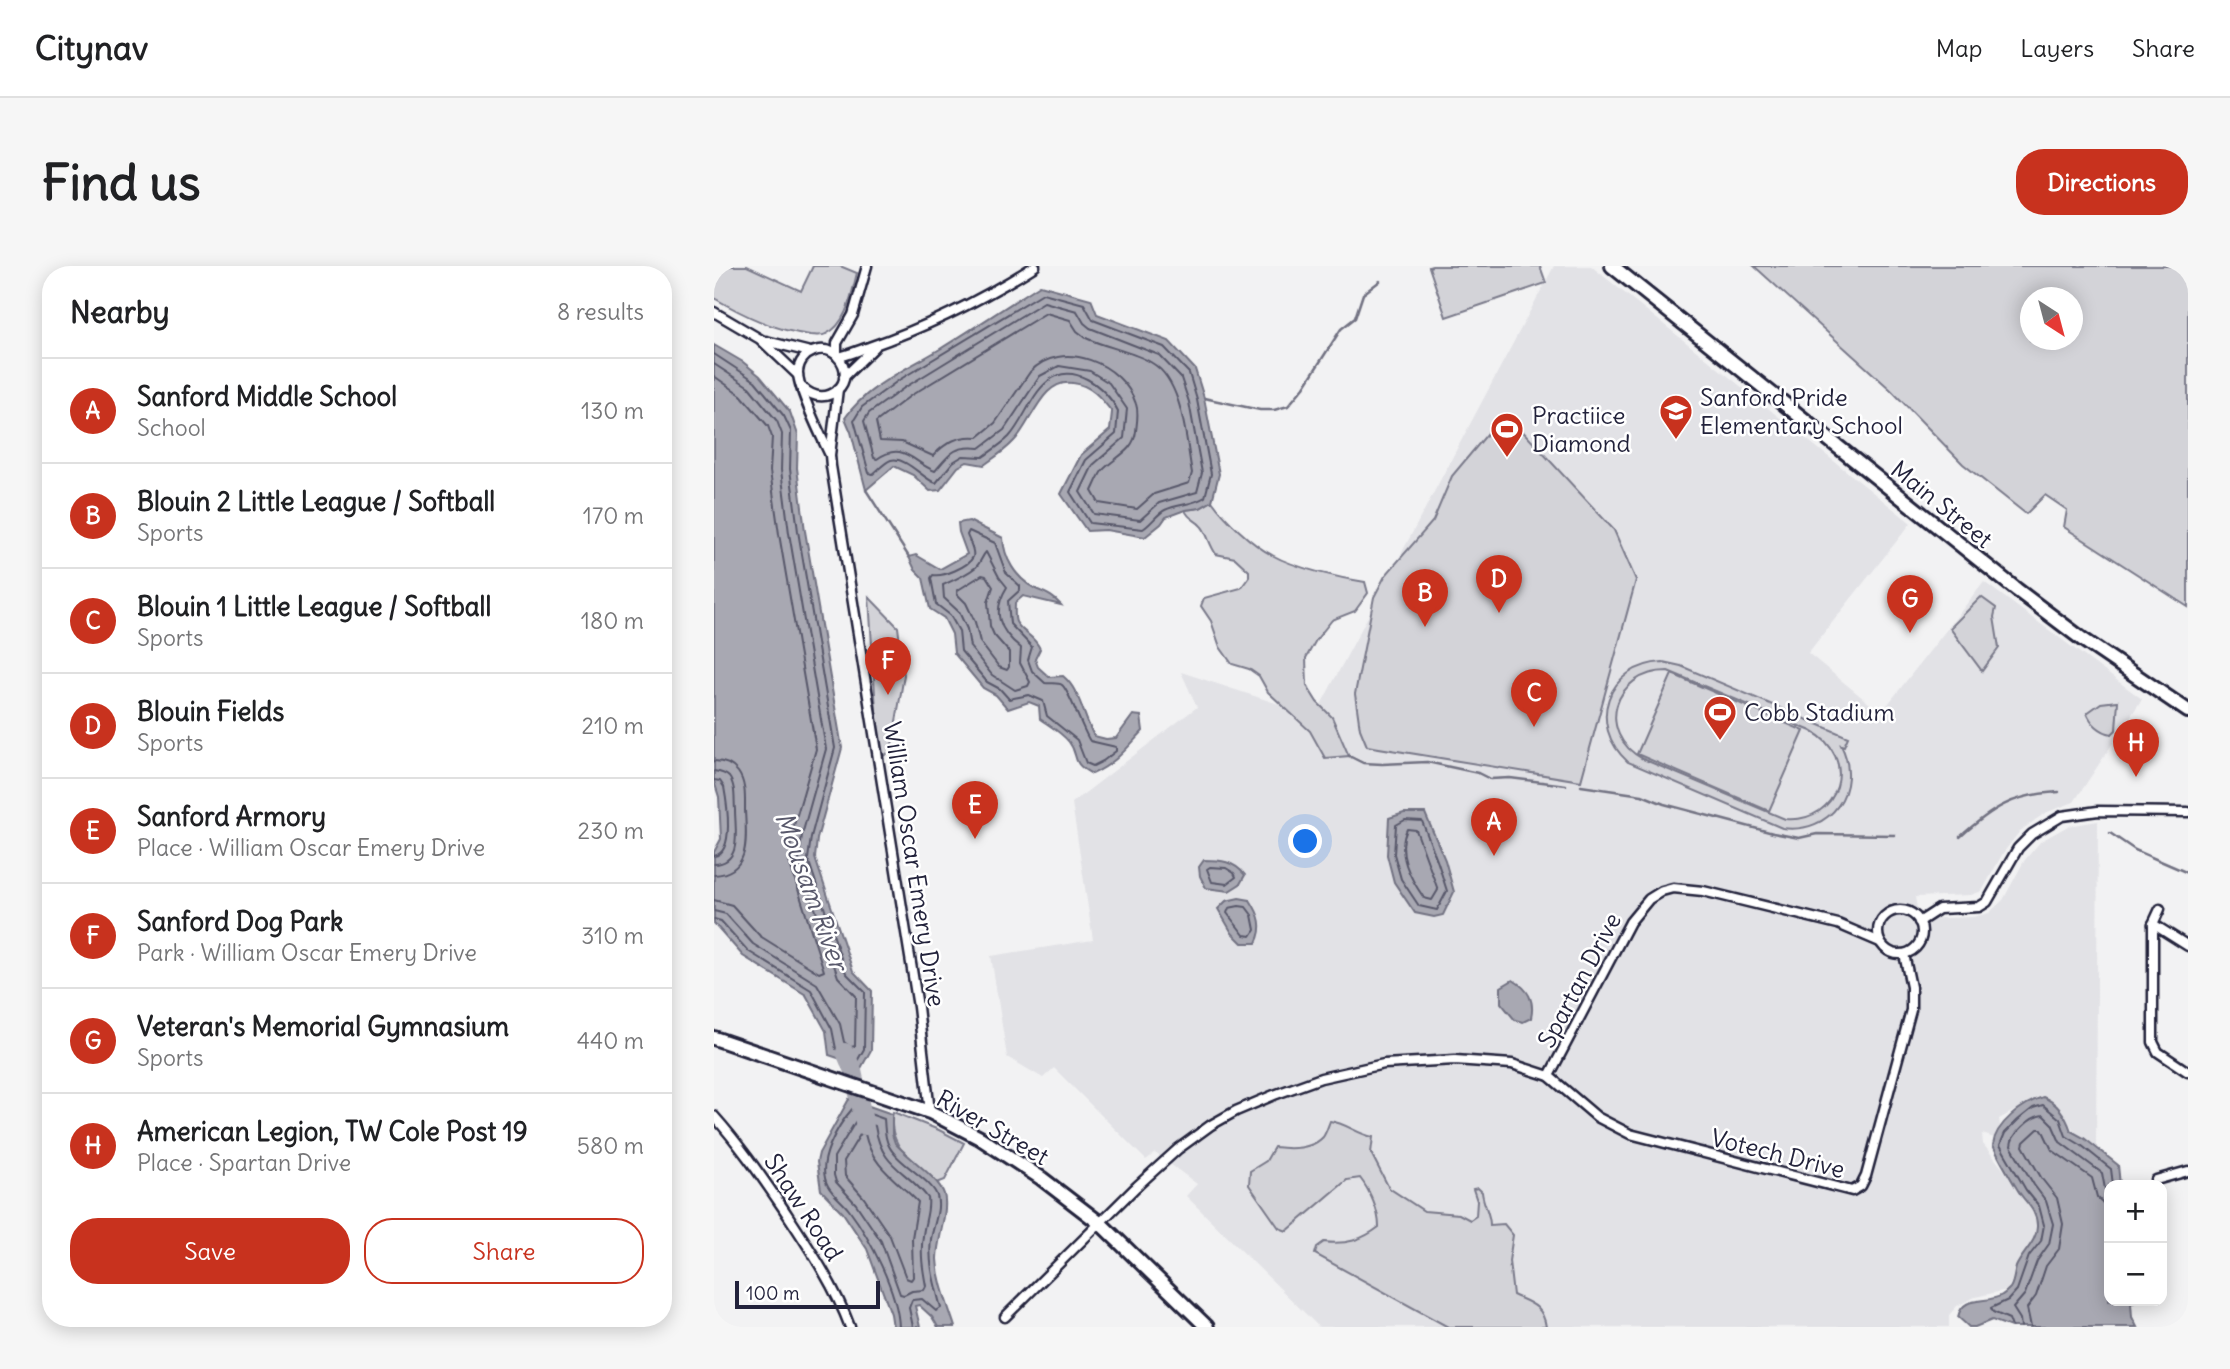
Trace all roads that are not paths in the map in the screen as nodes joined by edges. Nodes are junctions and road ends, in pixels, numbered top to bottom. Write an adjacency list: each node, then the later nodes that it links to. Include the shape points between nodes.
1 (867, 266): 5 (street, via 856,309)
2 (1035, 266): 7 (street, via 971,303)
3 (1612, 266): 15 (main road, Main Street, via 2013,588)
4 (714, 312): 6 (street)
5 (845, 330): 8 (street); 9 (street, via 837,343)
6 (760, 339): 8 (street); 10 (street)
7 (880, 343): 9 (street); 11 (street)
8 (815, 351): 9 (street); 10 (street, via 800,363)
9 (837, 356): 11 (street)
10 (798, 375): 12 (street)
11 (844, 377): 13 (street)
12 (803, 388): 13 (street, via 823,397); 14 (street, William Oscar Emery Drive)
13 (838, 389): 14 (street, William Oscar Emery Drive)
14 (830, 455): 26 (street, William Oscar Emery Drive, via 918,1007)
15 (2188, 711)
16 (2188, 813): 18 (street, via 2098,811 2062,816 2018,848 1987,902 1979,907 1939,909)
17 (2160, 909): 19 (street)
18 (1919, 922): 20 (street, via 1906,911 1890,913 1879,925); 22 (street, via 1920,939)
19 (2153, 924): 21 (street); 24 (street, via 2153,1042 2158,1052)
20 (1880, 942): 22 (street, via 1893,953); 25 (street, Spartan Drive, via 1838,925 1703,891 1662,891 1649,898 1630,922)
21 (2188, 946)
22 (1904, 954): 25 (street, Votech Drive, via 1911,1010 1866,1176 1852,1191 1630,1134 1597,1117)
23 (714, 1038): 26 (main road, River Street)
24 (2187, 1069)
25 (1549, 1076): 30 (street, Spartan Drive, via 1512,1064 1454,1060 1384,1064 1321,1079 1211,1125 1168,1158)
26 (930, 1112): 30 (main road, River Street, via 1005,1153)
27 (714, 1116): 32 (street, Shaw Road, via 749,1159 817,1261)
28 (2188, 1171): 29 (street)
29 (2156, 1180)
30 (1101, 1224): 31 (street, Spartan Drive); 33 (main road, River Street)
31 (1006, 1317)
32 (850, 1327)
33 (1206, 1327)

